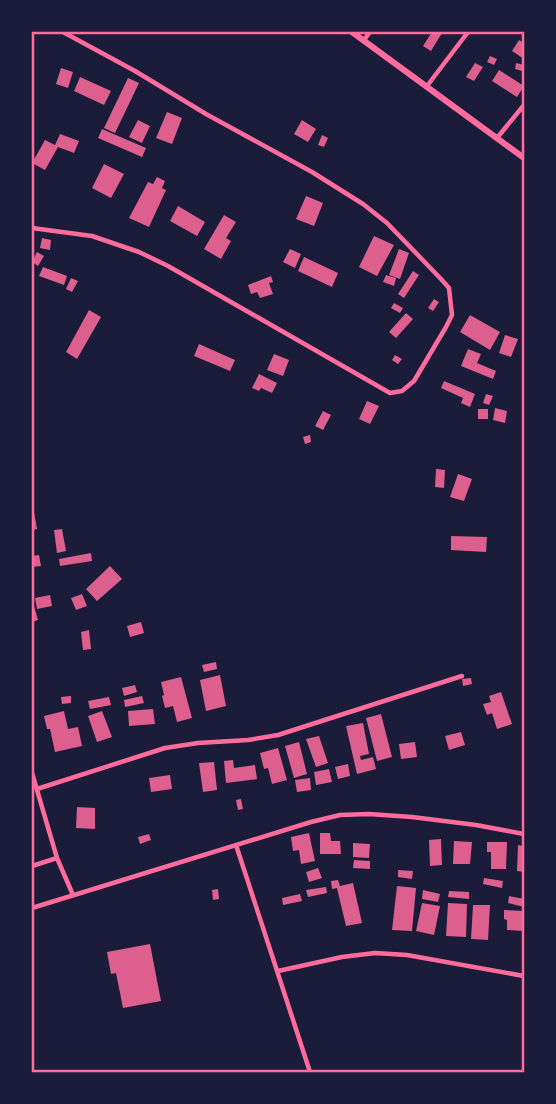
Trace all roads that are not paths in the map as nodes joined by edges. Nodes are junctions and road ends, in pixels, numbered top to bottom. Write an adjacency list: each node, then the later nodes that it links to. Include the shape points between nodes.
1 (63, 32): 10 (street, via 363,204 449,288 452,314 414,381 390,393 139,252 92,236)
2 (352, 32): 5 (street)
3 (370, 32): 5 (street)
4 (468, 32): 6 (street)
5 (364, 40): 6 (street)
6 (427, 86): 8 (street)
7 (524, 105): 8 (street)
8 (498, 138): 9 (street)
9 (524, 158)
10 (32, 228)
11 (461, 676): 13 (street, via 278,735 165,748)
12 (32, 773): 13 (street)
13 (37, 789): 16 (street)
14 (524, 834): 15 (street, via 412,817 340,815)
15 (236, 845): 18 (street); 20 (street)
16 (57, 858): 17 (street); 18 (street)
17 (32, 866)
18 (73, 895): 19 (street)
19 (32, 908)
20 (278, 971): 21 (street, via 375,953); 22 (street)
21 (524, 976)
22 (310, 1073)

